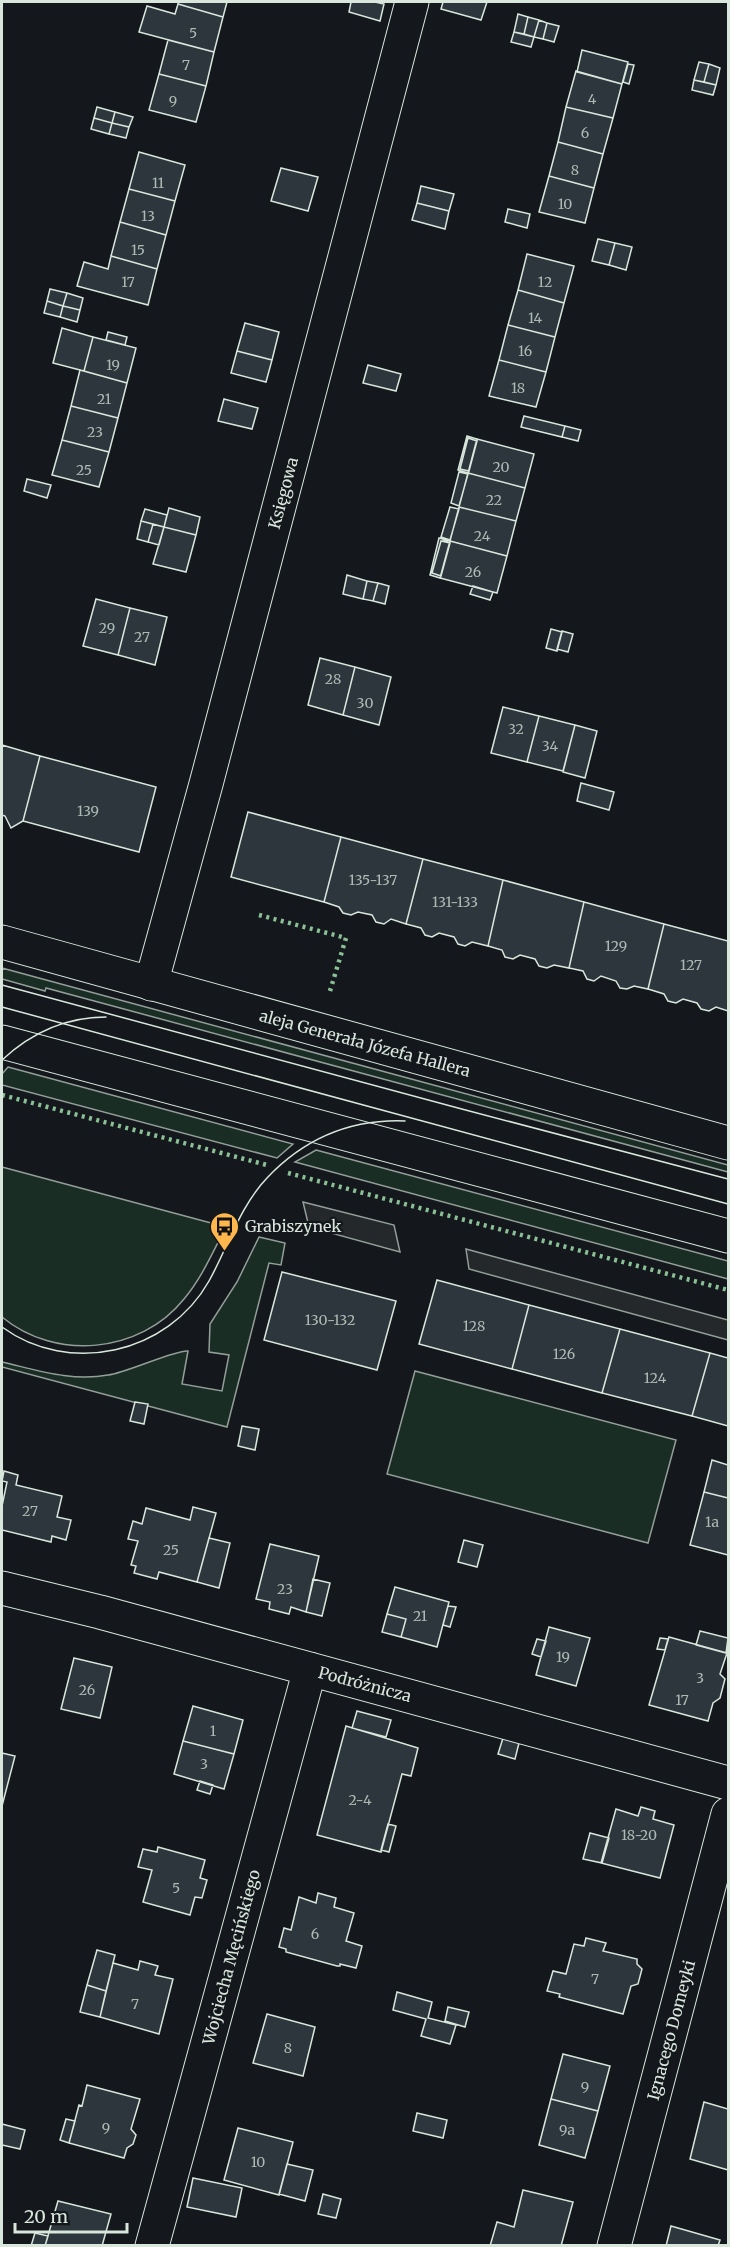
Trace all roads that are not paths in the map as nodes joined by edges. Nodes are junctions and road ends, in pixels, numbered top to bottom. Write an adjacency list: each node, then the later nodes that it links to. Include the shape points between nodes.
1 (412, 2): 3 (street, Księgowa)
2 (2, 942): 3 (street, aleja Generała Józefa Hallera)
3 (151, 984): 5 (street, aleja Generała Józefa Hallera)
4 (2, 1042): 6 (street)
5 (729, 1143)
6 (729, 1236)
7 (2, 1588): 8 (street, Podróżnicza)
8 (310, 1668): 9 (street, Podróżnicza); 11 (street, Wojciecha Męcińskiego)
9 (729, 1783)
10 (729, 1814): 12 (street, Ignacego Domeyki)
11 (153, 2246)
12 (614, 2246)

